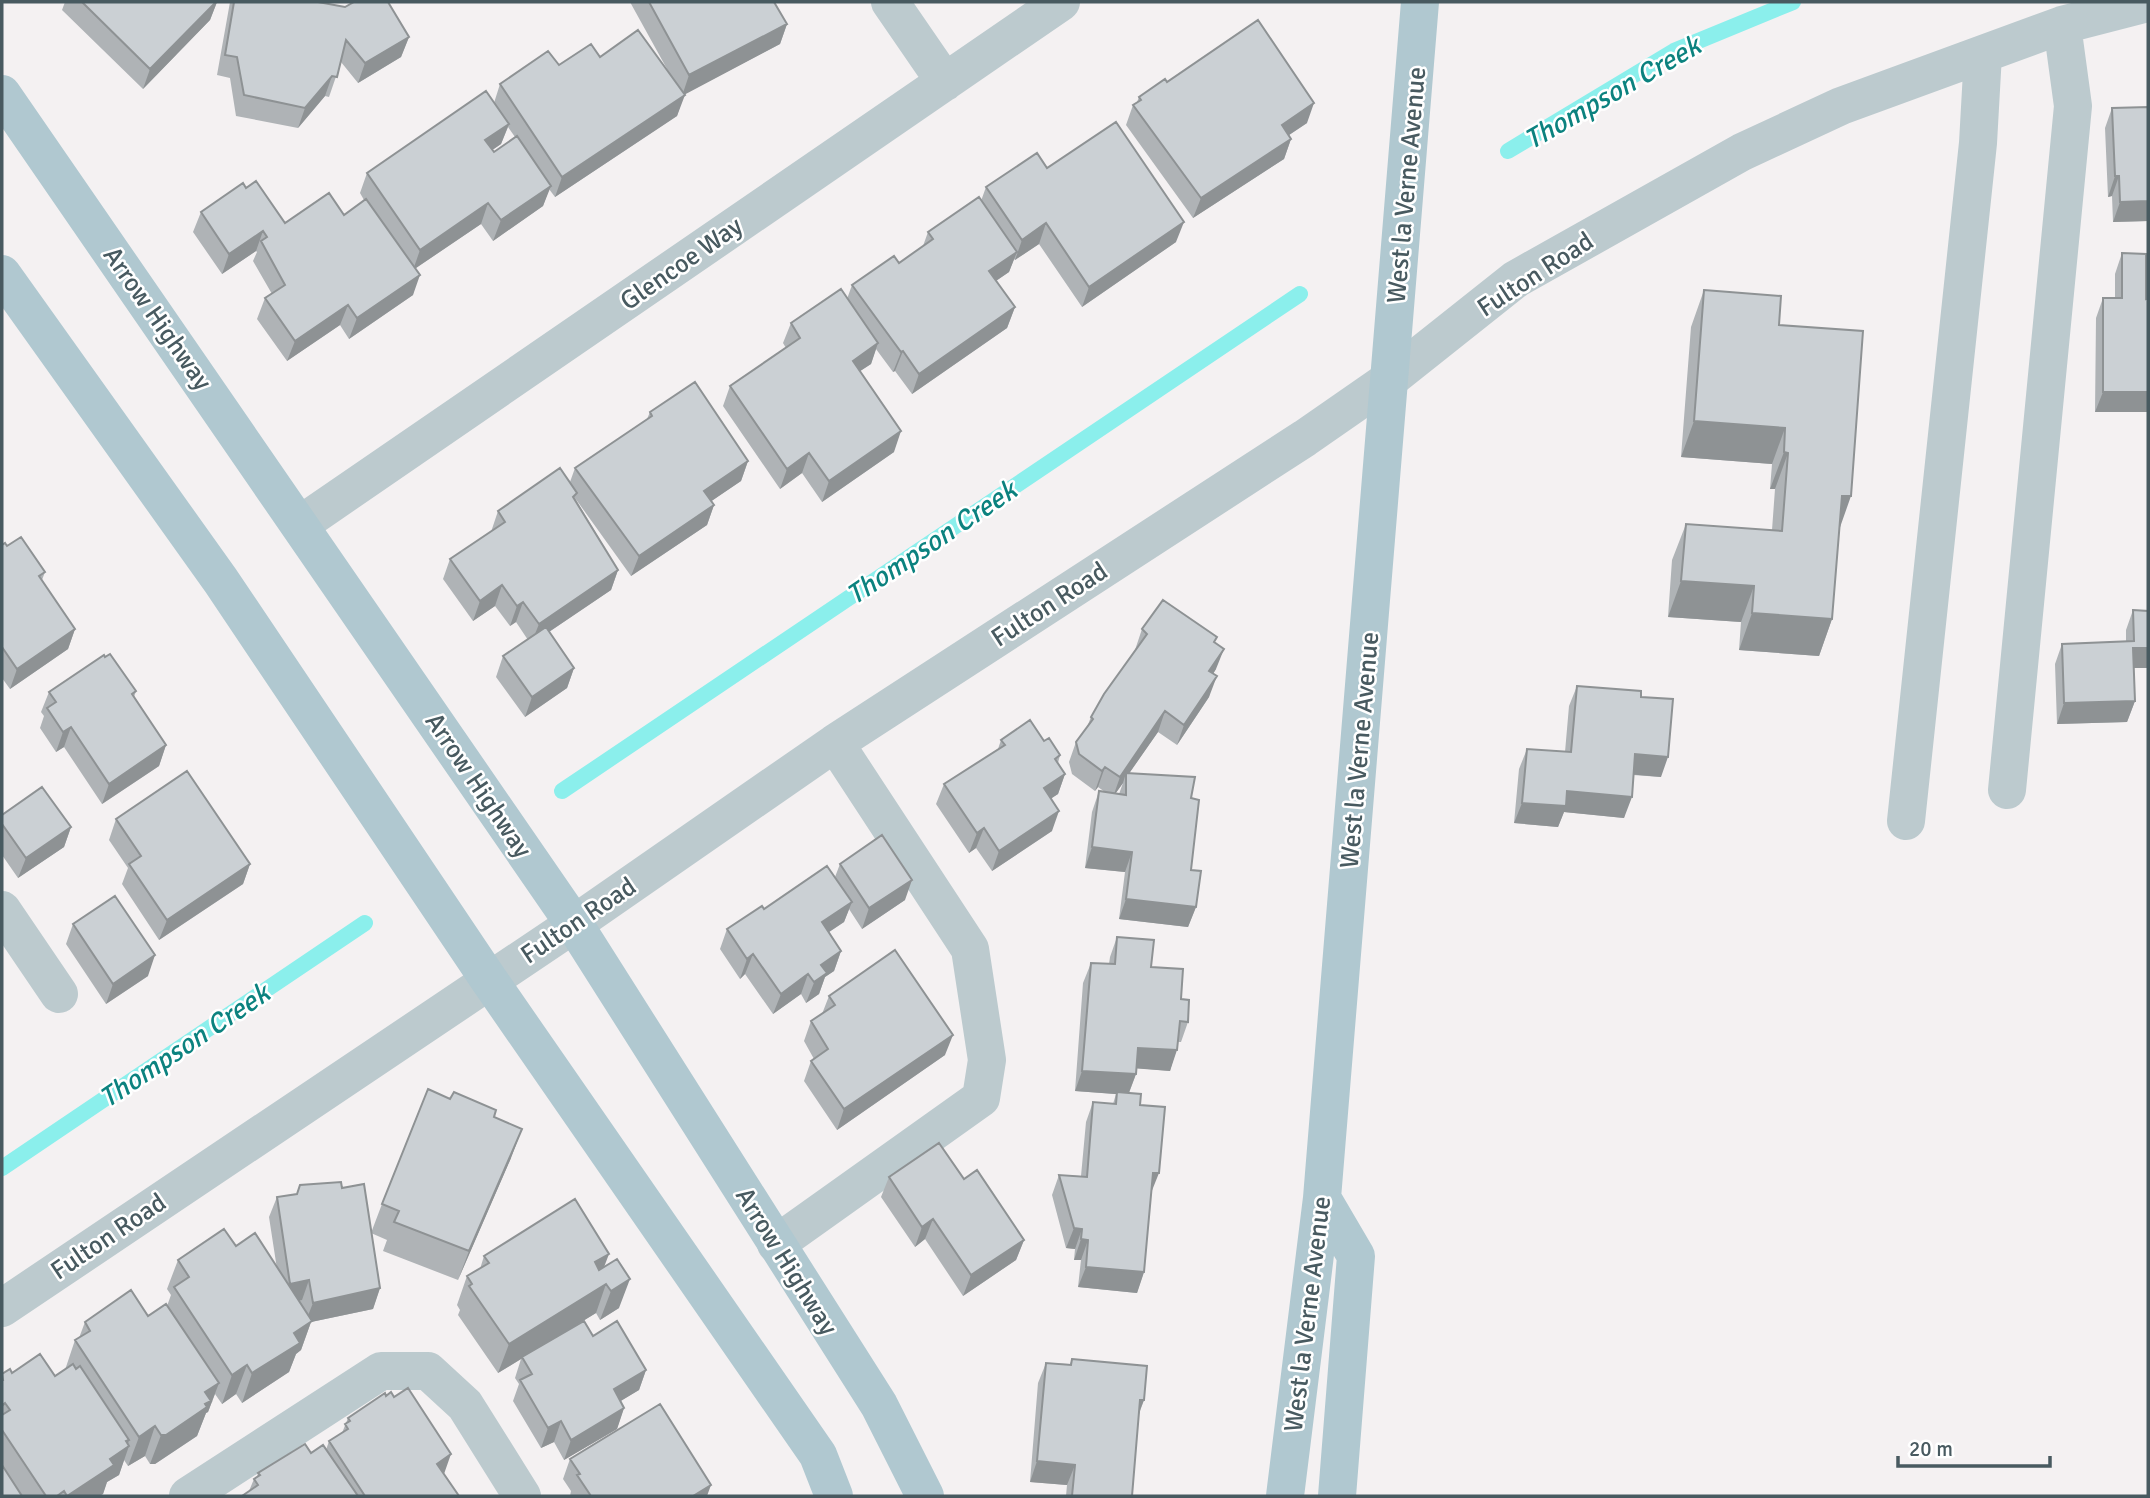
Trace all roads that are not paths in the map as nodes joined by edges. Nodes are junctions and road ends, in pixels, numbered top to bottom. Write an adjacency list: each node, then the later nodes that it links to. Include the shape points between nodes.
1 (890, 2): 7 (street)
2 (1061, 2): 7 (street, Glencoe Way)
3 (1420, 2): 10 (main road, West la Verne Avenue)
4 (2148, 3): 5 (street, Fulton Road)
5 (2062, 25): 6 (street, Fulton Road); 13 (street, via 2073,106)
6 (1983, 54): 10 (street, Fulton Road, via 1841,106 1742,152 1516,279); 14 (street, via 1978,144)
7 (945, 82): 11 (street, Glencoe Way)
8 (2, 94): 11 (main road, Arrow Highway)
9 (2, 274): 17 (main road, via 221,581)
10 (1390, 379): 12 (street, Fulton Road); 19 (main road, West la Verne Avenue)
11 (301, 524): 16 (main road, Arrow Highway)
12 (835, 743): 16 (street, Fulton Road); 20 (street, via 970,949 987,1060 981,1098)
13 (2007, 790)
14 (1906, 821)
15 (2, 910): 18 (street)
16 (574, 924): 17 (street, Fulton Road); 20 (main road, Arrow Highway)
17 (489, 980): 21 (street, Fulton Road); 24 (main road, via 818,1455)
18 (59, 994)
19 (1322, 1198): 26 (main road, West la Verne Avenue); 27 (main road, via 1356,1256)
20 (776, 1244): 25 (main road, Arrow Highway, via 878,1405)
21 (2, 1308)
22 (188, 1496): 23 (street, via 381,1371 428,1371 465,1405)
23 (522, 1496)
24 (834, 1496)
25 (925, 1496)
26 (1284, 1496)
27 (1337, 1496)

